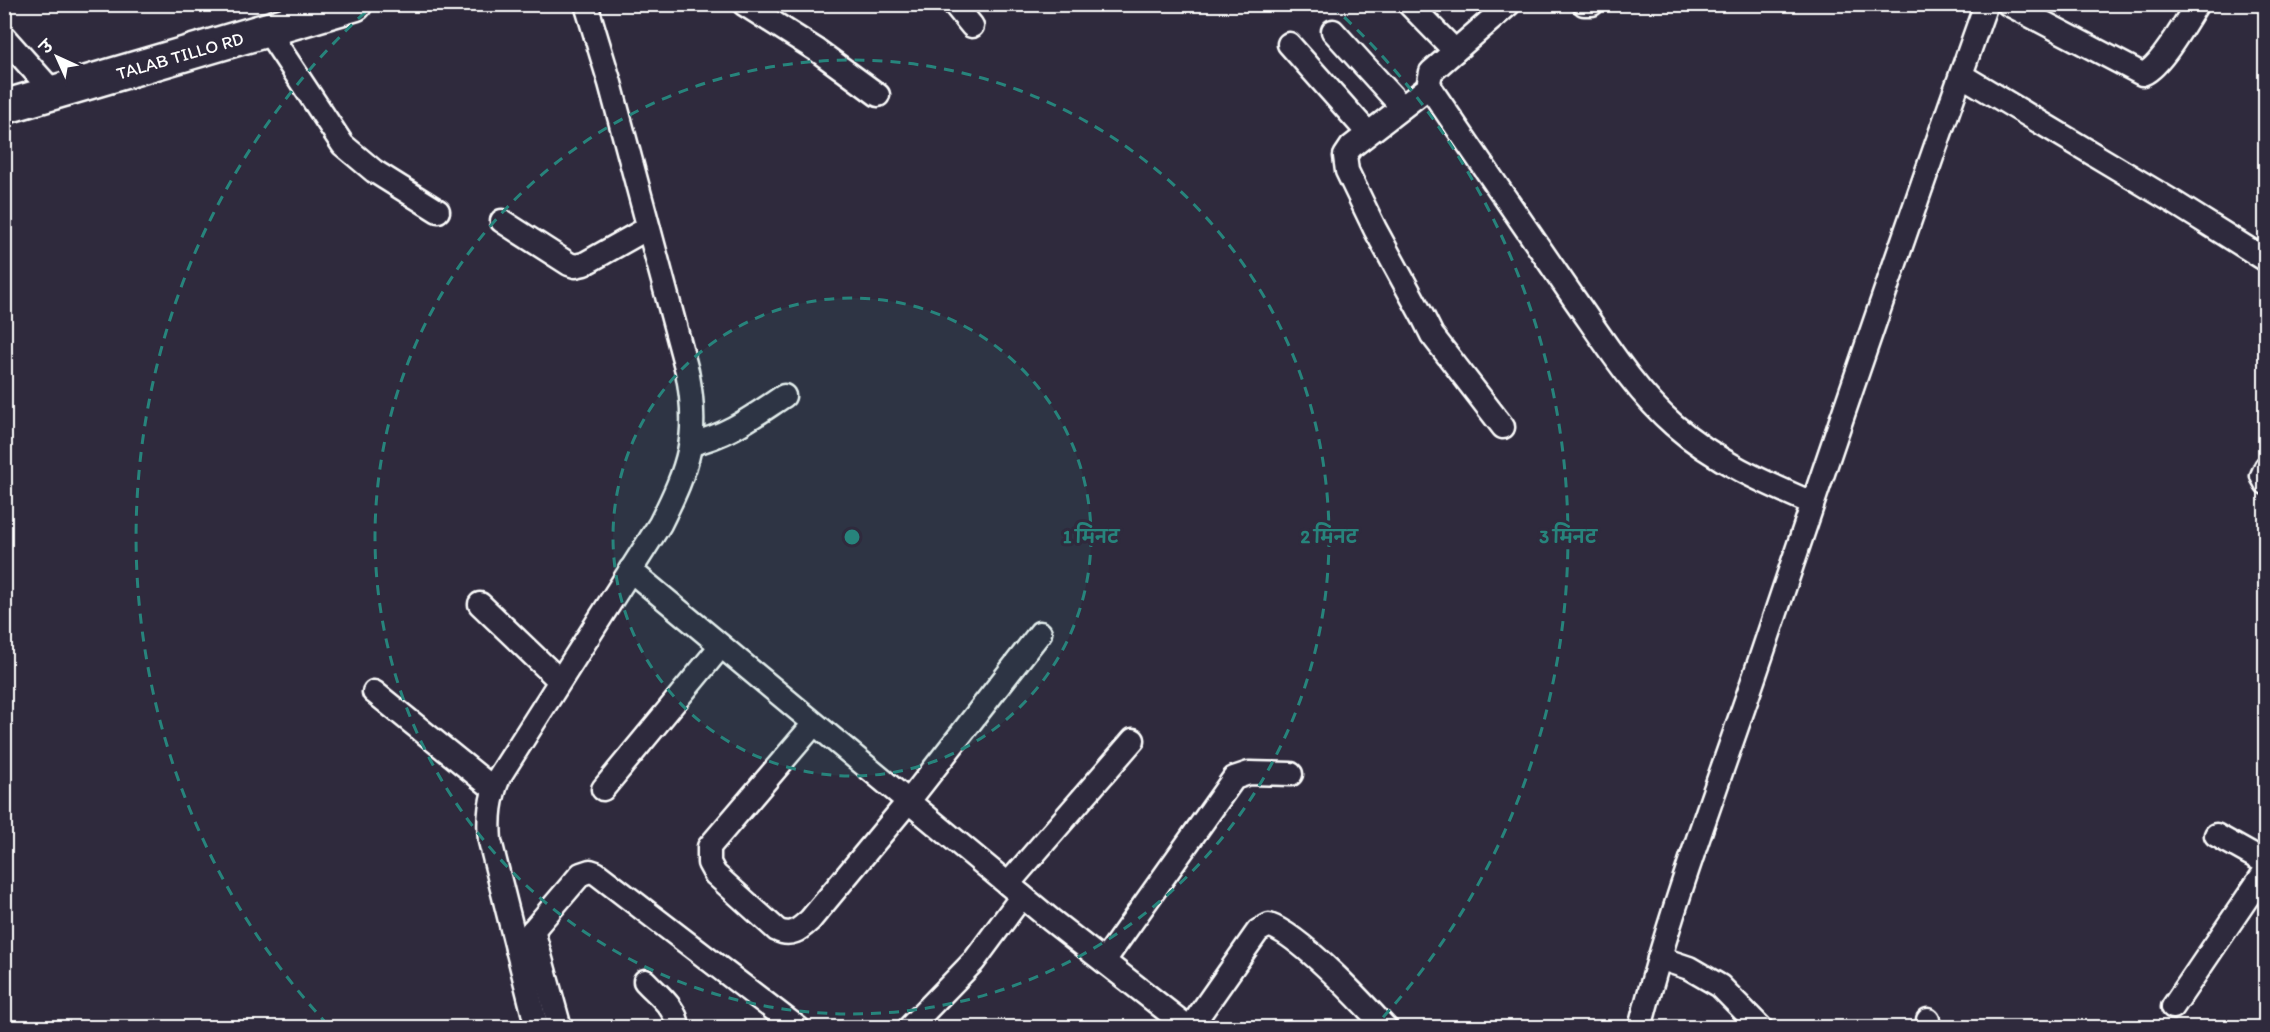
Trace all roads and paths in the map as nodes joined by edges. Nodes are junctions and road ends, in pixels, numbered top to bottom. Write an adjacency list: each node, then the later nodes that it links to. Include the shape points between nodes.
1 (355, 4): 13 (main road, TALAB TILLO RD)
2 (586, 4): 27 (street)
3 (744, 4): 21 (street)
4 (954, 4): 12 (street)
5 (1409, 4): 17 (street)
6 (1509, 4): 17 (street)
7 (1584, 4): 8 (street)
8 (1592, 4)
9 (1986, 4): 18 (street)
10 (2008, 4): 11 (street, via 2142,74 2155,67)
11 (2198, 4)
12 (972, 26)
13 (267, 30): 20 (main road, TALAB TILLO RD); 25 (street, via 343,145 374,171)
14 (1333, 31): 23 (street)
15 (4, 37): 20 (street)
16 (1289, 44): 24 (street)
17 (1455, 51): 19 (street, via 1431,72)
18 (1961, 75): 28 (street); 34 (street)
19 (1430, 86): 23 (street); 34 (street, via 1605,342 1651,401 1683,432 1737,469)
20 (54, 93): 22 (main road, TALAB TILLO RD)
21 (878, 95)
22 (4, 107)
23 (1402, 107): 24 (street)
24 (1368, 133): 30 (street, via 1345,156 1347,171 1432,335)
25 (438, 211)
26 (502, 221): 27 (street, via 575,266)
27 (648, 228): 31 (street)
28 (2265, 260)
29 (784, 396): 31 (street, via 739,426)
30 (1503, 427)
31 (702, 442): 35 (street, via 660,524)
32 (2265, 467): 33 (street)
33 (2265, 483)
34 (1812, 503): 52 (street)
35 (630, 570): 38 (street); 39 (street)
36 (480, 604): 39 (street)
37 (1040, 633): 46 (street)
38 (721, 646): 41 (street); 45 (street)
39 (559, 681): 44 (street)
40 (374, 692): 44 (street)
41 (814, 724): 46 (street); 46 (street, via 709,848 709,863 715,874 777,930 785,934 802,928)
42 (1133, 740): 50 (street)
43 (1291, 774): 53 (street, via 1250,772 1234,778)
44 (494, 789): 51 (street, via 488,817 490,841)
45 (603, 789)
46 (908, 802): 50 (street)
47 (2216, 835): 48 (street)
48 (2265, 863)
49 (2265, 870): 55 (street)
50 (1015, 890): 53 (street); 60 (street, via 974,961)
51 (525, 939): 56 (street); 57 (street); 59 (street, via 581,874 590,871)
52 (1659, 958): 63 (street); 64 (street, via 1699,973 1720,986)
53 (1104, 961): 61 (street)
54 (645, 981): 58 (street, via 673,1010)
55 (2173, 1007)
56 (537, 1028)
57 (560, 1028)
58 (678, 1028)
59 (798, 1028)
60 (909, 1028)
61 (1189, 1028): 62 (street, via 1258,931 1269,925 1310,953)
62 (1386, 1028)
63 (1640, 1028)
64 (1761, 1028)

